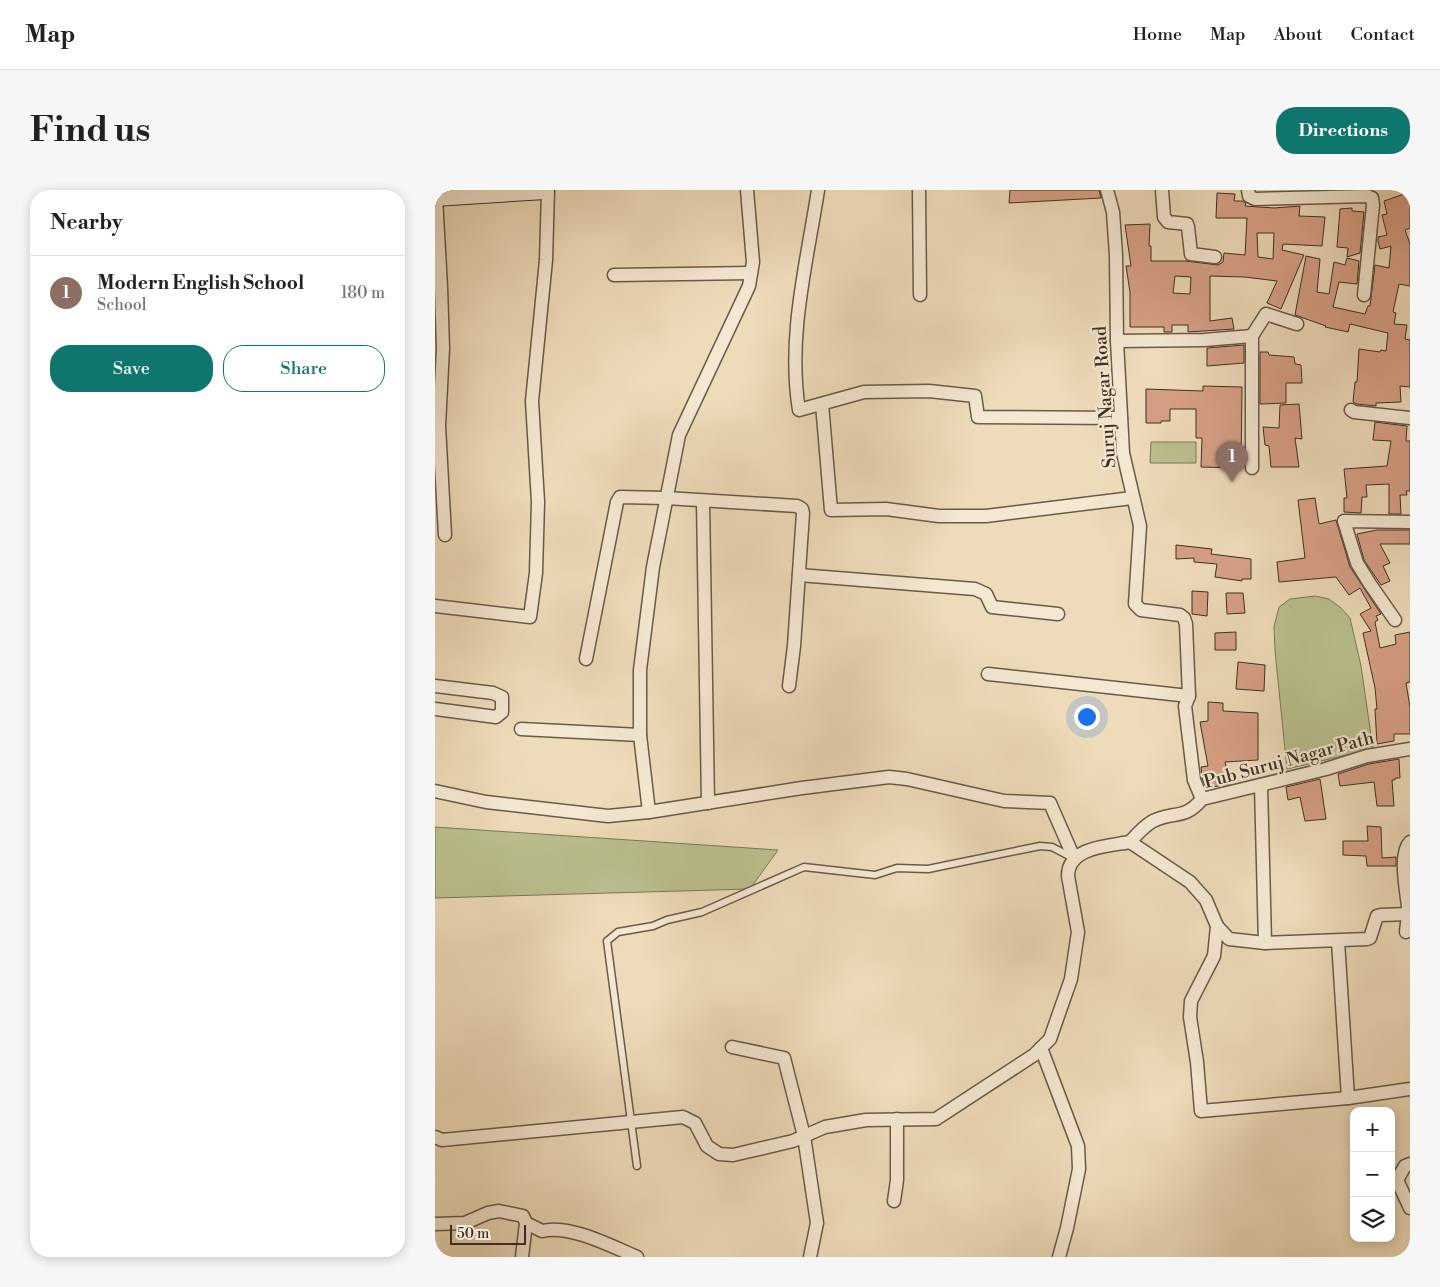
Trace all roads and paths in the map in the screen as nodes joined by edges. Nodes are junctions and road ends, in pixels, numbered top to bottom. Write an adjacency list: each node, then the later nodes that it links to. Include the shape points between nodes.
1 (546, 190): 8 (main road); 29 (street, via 546,260 532,401 538,502 530,618)
2 (747, 190): 11 (street, via 753,262)
3 (819, 190): 18 (street, via 796,326 799,410)
4 (919, 190): 13 (street)
5 (1107, 190): 17 (street, Suruj Nagar Road, via 1113,212 1116,255)
6 (1162, 190): 10 (street, via 1164,216 1168,222 1189,227 1191,254)
7 (1249, 190): 14 (street, via 1249,196 1255,199 1372,198)
8 (455, 193): 9 (main road)
9 (436, 197): 27 (street, via 443,348 439,426)
10 (1215, 257)
11 (751, 273): 12 (street); 23 (street, via 749,286 679,435)
12 (614, 275)
13 (920, 295)
14 (1364, 296)
15 (1297, 324): 16 (street, via 1267,314)
16 (1252, 336): 17 (street); 22 (street)
17 (1117, 341): 20 (street, Suruj Nagar Road)
18 (822, 404): 20 (street, via 864,392 929,391 975,396 978,417); 24 (street, via 831,510 886,509 939,516 986,516)
19 (1351, 410): 21 (street)
20 (1121, 418): 24 (street, Suruj Nagar Road, via 1123,453)
21 (1410, 418)
22 (1252, 468)
23 (666, 498): 25 (street); 32 (street, via 624,496 617,502); 39 (street, via 653,566 640,670)
24 (1133, 498): 36 (street, Suruj Nagar Road, via 1140,526 1135,604 1141,610 1184,618)
25 (703, 502): 28 (street, via 801,508); 44 (street)
26 (1410, 522): 31 (street, via 1344,521 1357,563)
27 (445, 535)
28 (799, 575): 30 (street, via 975,588 986,594 992,607); 35 (street)
29 (435, 606)
30 (1058, 614)
31 (1395, 620)
32 (586, 659)
33 (988, 674): 36 (street)
34 (435, 686): 37 (street, via 493,692 502,697 502,712 496,716)
35 (789, 686)
36 (1189, 696): 43 (street, Suruj Nagar Road, via 1185,706 1188,736 1195,780)
37 (435, 709)
38 (521, 729): 39 (street)
39 (640, 735): 45 (street)
40 (1410, 749): 41 (street, Pub Suruj Nagar Path, via 1367,756)
41 (1261, 785): 43 (street, Pub Suruj Nagar Path); 53 (street)
42 (435, 791): 45 (street, via 486,802 609,816)
43 (1202, 799): 46 (street, Pub Suruj Nagar Path, via 1186,813 1153,821)
44 (708, 803): 45 (street); 48 (street, via 889,777 907,779 1004,802 1050,803)
45 (649, 812)
46 (1130, 842): 48 (street, via 1089,850); 50 (street, via 1190,882 1206,900)
47 (1410, 842): 49 (street, via 1406,847 1404,869)
48 (1074, 858): 55 (street, via 1068,867 1068,876 1078,932 1071,979 1050,1039); 59 (lane, via 1052,847 1040,846 928,869 897,868 875,875 804,867 702,912 618,932 607,941)
49 (1408, 914): 51 (street); 52 (street, via 1377,916 1370,938)
50 (1217, 926): 53 (street, via 1229,939); 57 (street, via 1214,956 1191,1001 1201,1110)
51 (1405, 932)
52 (1338, 941): 53 (street); 57 (street)
53 (1265, 943)
54 (732, 1047): 60 (street, via 784,1058)
55 (1041, 1048): 58 (street, via 936,1119); 71 (street, via 1078,1146 1079,1169)
56 (1410, 1089): 57 (street)
57 (1348, 1098)
58 (897, 1119): 60 (street, via 825,1127); 64 (street)
59 (630, 1121): 60 (street, via 683,1117 695,1123 707,1146 719,1154 733,1155); 61 (street, via 442,1140); 63 (lane)
60 (805, 1136): 70 (street, via 817,1223)
61 (435, 1137)
62 (1410, 1164): 65 (street, via 1405,1166 1397,1180)
63 (637, 1166)
64 (894, 1201)
65 (1410, 1208)
66 (526, 1223): 67 (street, via 523,1216 499,1211 465,1222); 68 (street); 69 (street, via 542,1232 551,1229 593,1237)
67 (435, 1224)
68 (521, 1257)
69 (637, 1257)
70 (810, 1257)
71 (1059, 1257)

